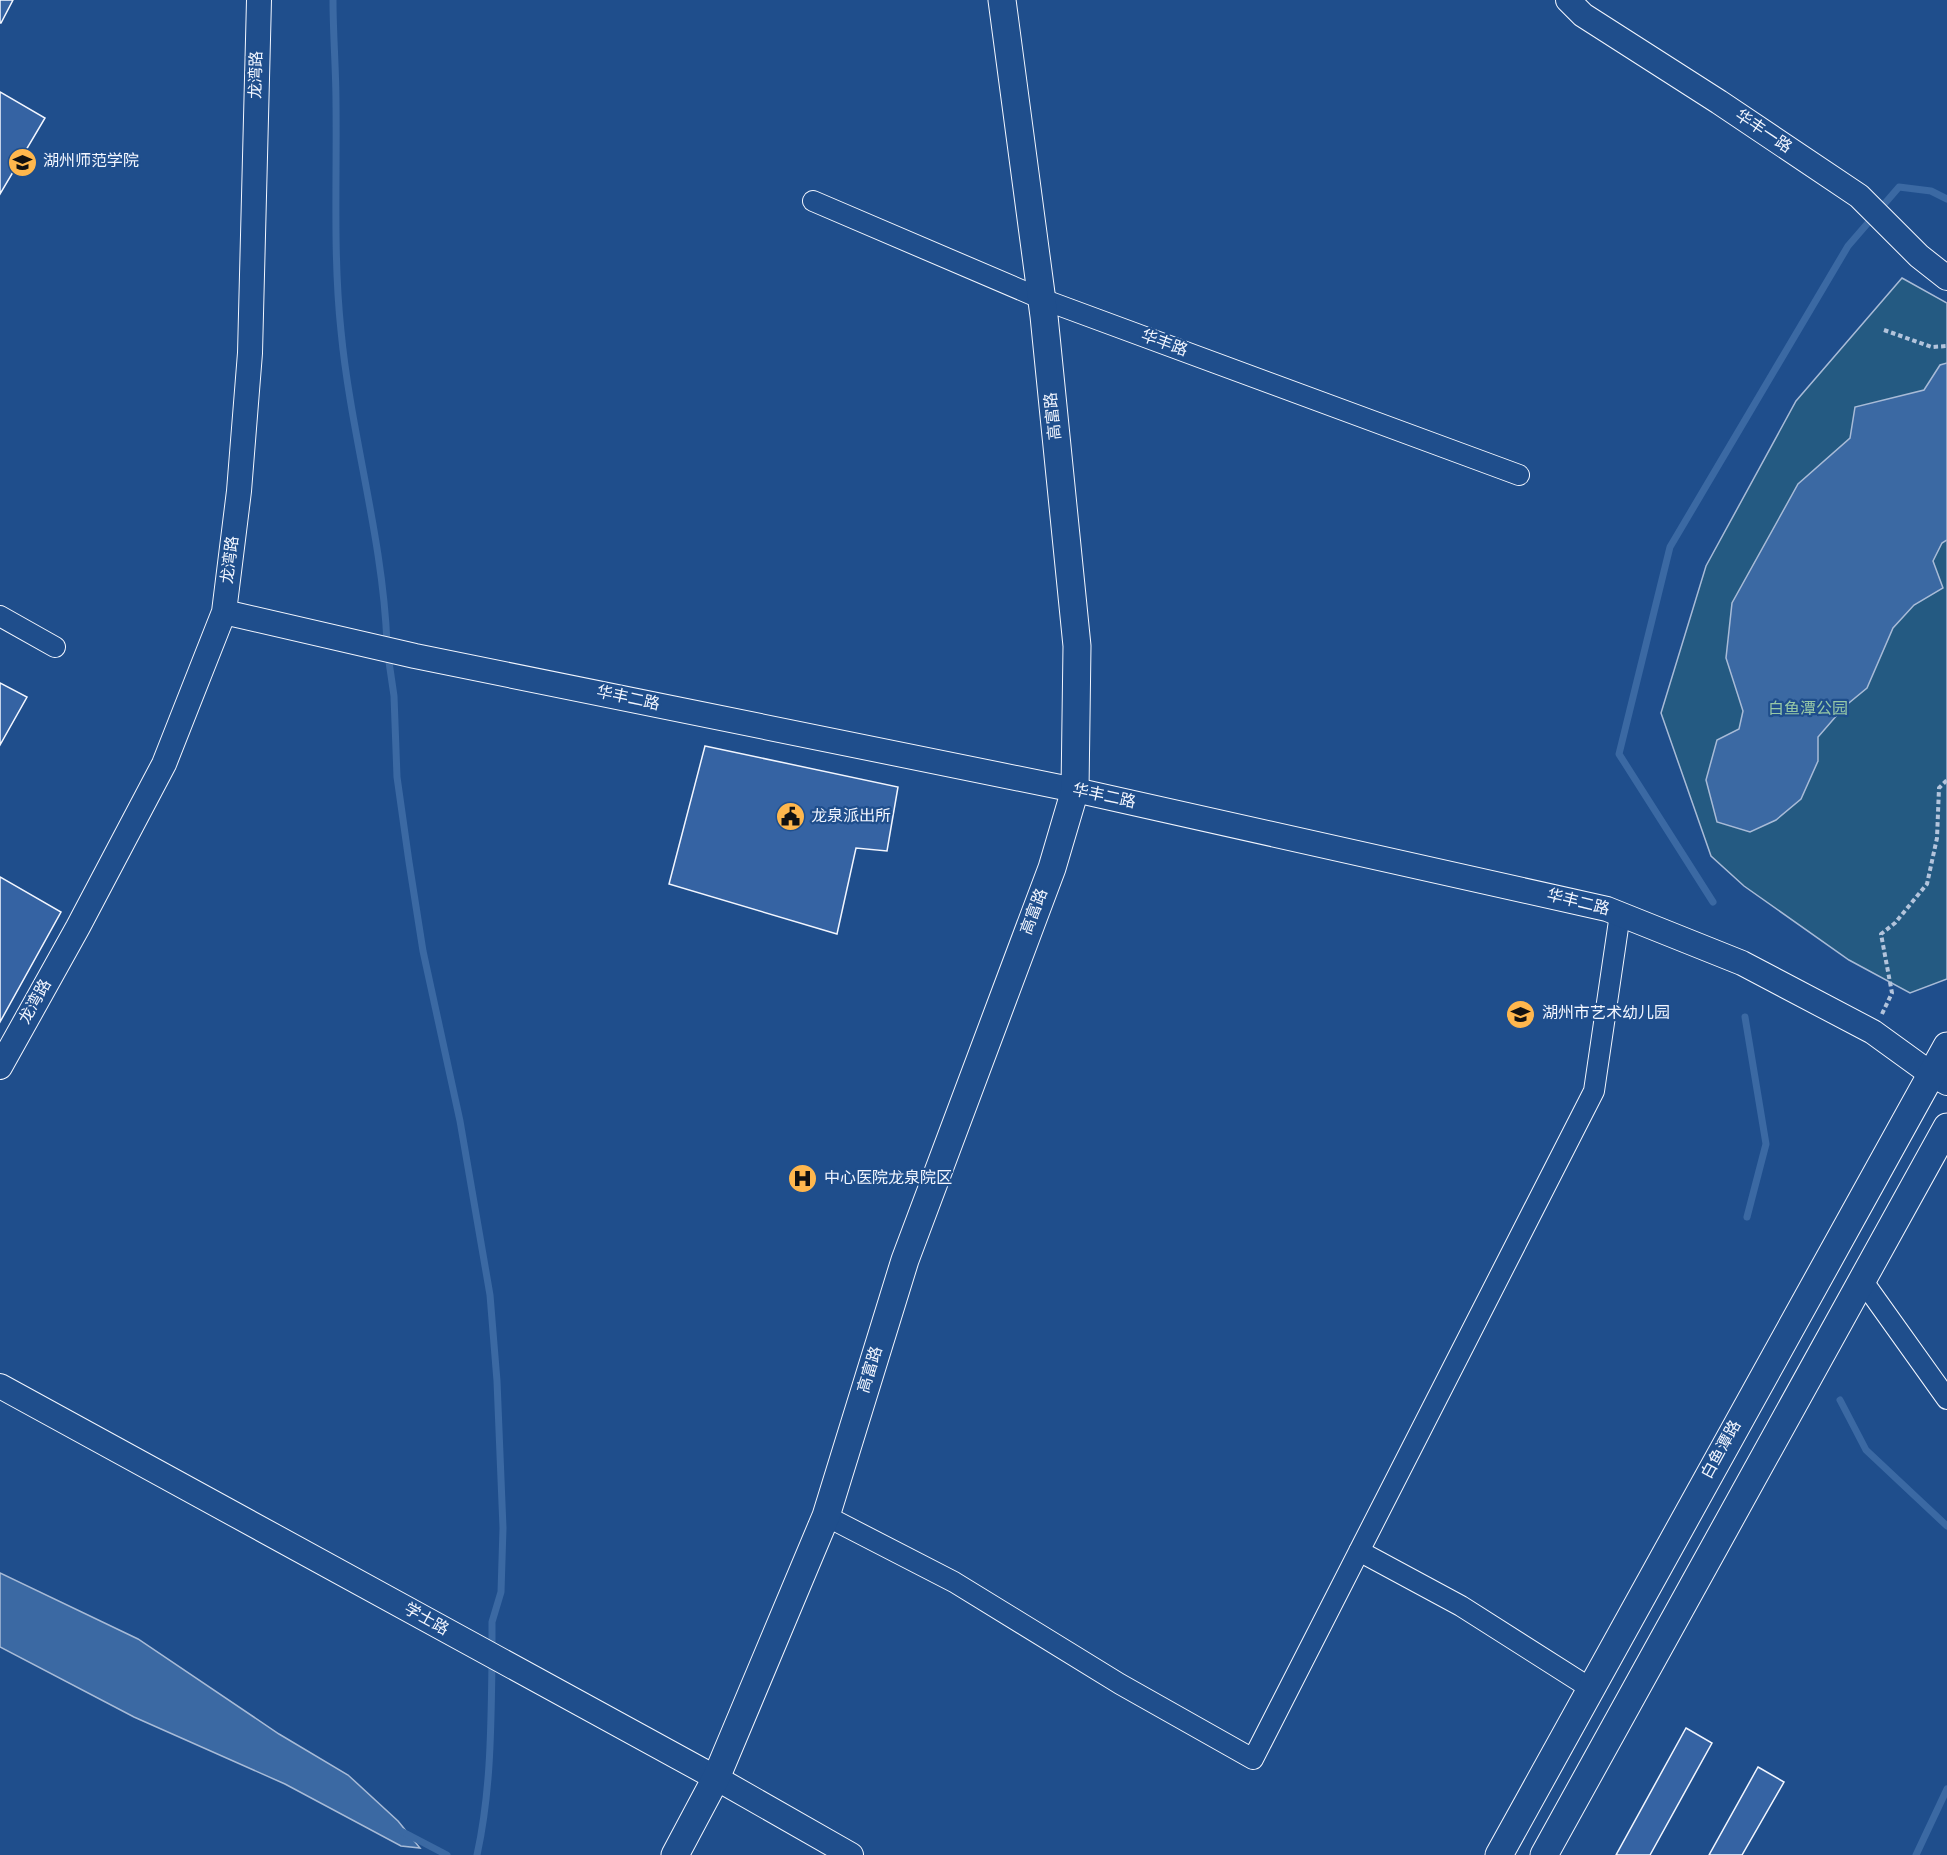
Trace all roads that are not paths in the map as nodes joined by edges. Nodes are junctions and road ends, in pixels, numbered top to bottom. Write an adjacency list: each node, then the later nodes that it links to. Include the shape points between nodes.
1 (259, 0): 8 (street, 龙湾路, via 250,353)
2 (1002, 0): 6 (main road, 高富路)
3 (1568, 0): 5 (street, 华丰一路, via 1583,15 1859,196)
4 (813, 201): 6 (street, 华丰路)
5 (1947, 278)
6 (1042, 299): 7 (street, 华丰路); 11 (main road, 高富路, via 1077,646)
7 (1519, 476)
8 (224, 612): 11 (street, 华丰二路, via 415,656); 14 (street, 龙湾路, via 164,764)
9 (0, 616): 10 (street)
10 (55, 647)
11 (1075, 790): 12 (street, 华丰二路); 20 (main road, 高富路, via 1052,868 905,1260)
12 (1620, 914): 15 (street, 华丰二路, via 1742,963 1873,1032); 21 (street, via 1594,1091)
13 (1947, 1047): 15 (main road, 白鱼潭路)
14 (0, 1067)
15 (1939, 1078): 22 (main road, 白鱼潭路)
16 (1947, 1127): 17 (main road)
17 (1862, 1280): 19 (street); 27 (main road)
18 (0, 1386): 23 (street, 学士路)
19 (1947, 1399)
20 (826, 1516): 21 (street, via 954,1582 1252,1759); 23 (main road, 高富路)
21 (1359, 1551): 22 (street, via 1461,1606)
22 (1590, 1688): 26 (main road, 白鱼潭路)
23 (716, 1778): 24 (main road, 高富路); 25 (street, 学士路)
24 (675, 1855)
25 (851, 1855)
26 (1499, 1855)
27 (1544, 1855)

